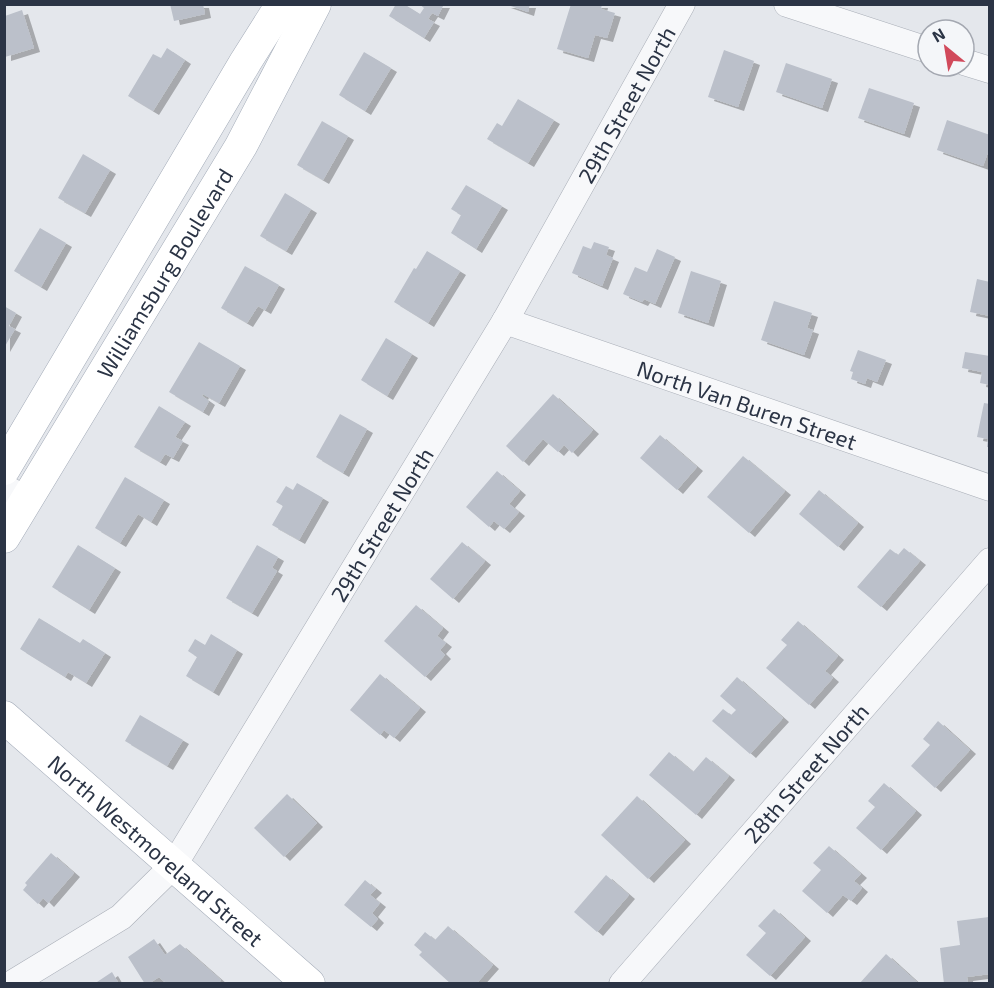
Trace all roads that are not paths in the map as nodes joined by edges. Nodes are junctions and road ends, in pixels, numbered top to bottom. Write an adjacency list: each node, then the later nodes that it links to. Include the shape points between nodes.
1 (282, 4): 7 (main road, Williamsburg Boulevard)
2 (315, 4): 9 (main road, Williamsburg Boulevard, via 241,146)
3 (682, 4): 6 (street, 29th Street North)
4 (787, 4): 5 (street)
5 (916, 46)
6 (506, 321): 8 (street, North Van Buren Street); 13 (street, 29th Street North)
7 (4, 469)
8 (990, 488)
9 (16, 493): 10 (main road, Williamsburg Boulevard)
10 (4, 537)
11 (990, 561): 16 (street, 28th Street North)
12 (4, 717): 13 (main road, North Westmoreland Street)
13 (174, 865): 14 (street, 29th Street North, via 121,917); 15 (main road, North Westmoreland Street)
14 (11, 984)
15 (309, 984)
16 (622, 984)

